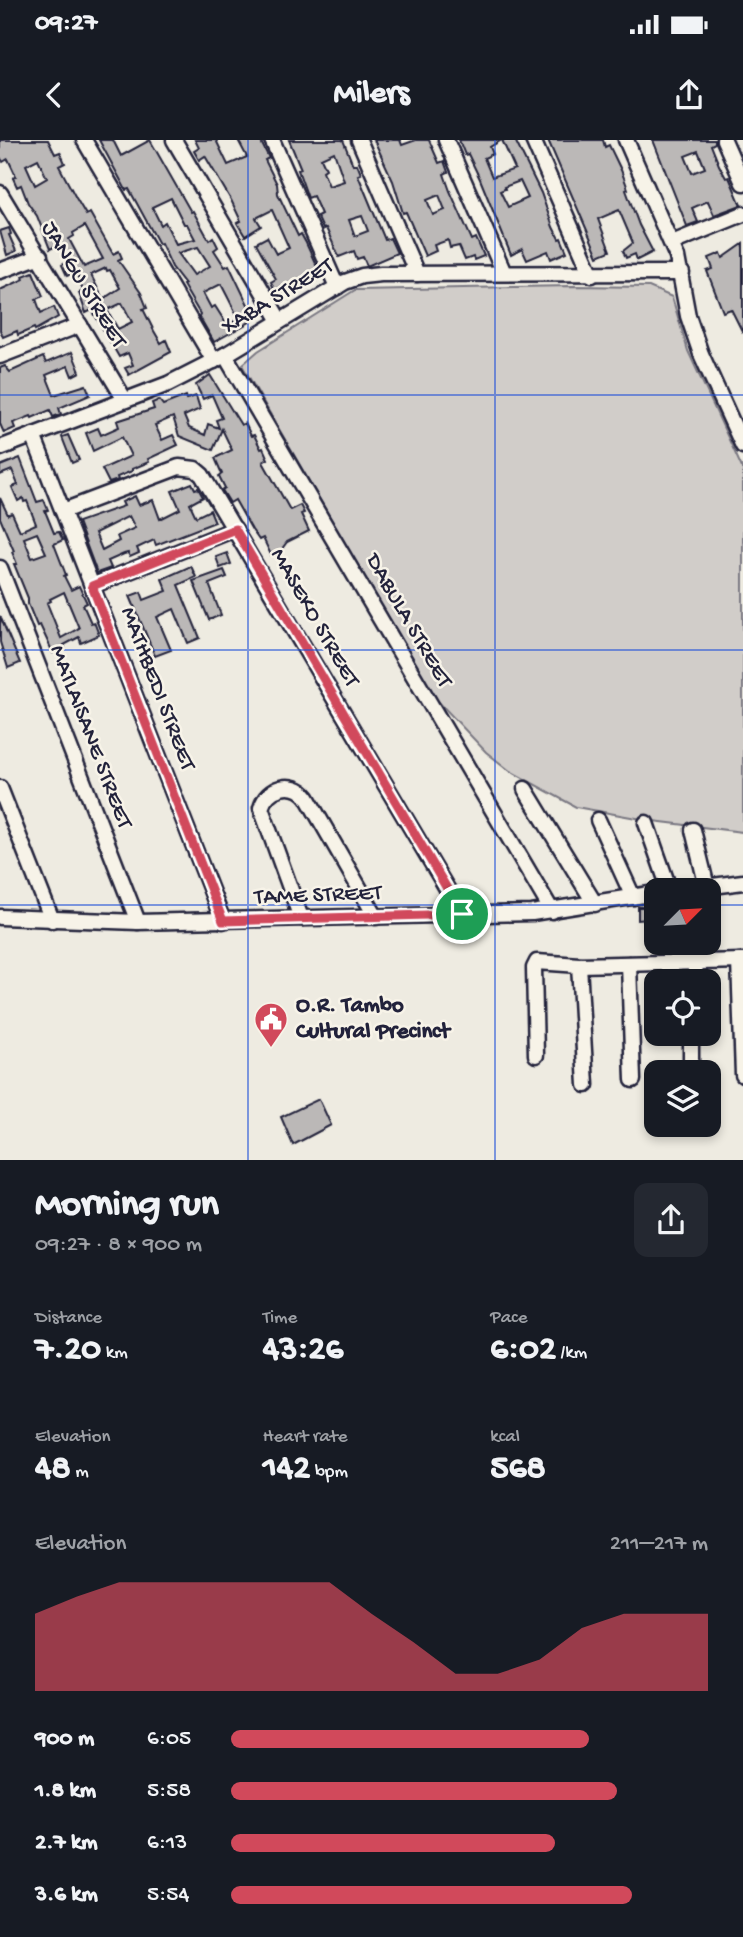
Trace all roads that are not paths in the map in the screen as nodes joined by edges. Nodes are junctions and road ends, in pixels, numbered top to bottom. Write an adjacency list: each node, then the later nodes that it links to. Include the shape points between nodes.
1 (84, 140): 24 (street, DABULA STREET)
2 (174, 140): 21 (street)
3 (272, 140): 20 (street)
4 (359, 140): 17 (street)
5 (446, 140): 16 (street)
6 (533, 140): 19 (street)
7 (626, 140): 13 (street)
8 (724, 140): 9 (street)
9 (738, 160): 10 (street)
10 (743, 183)
11 (0, 193): 14 (street, JANGU STREET)
12 (743, 214): 13 (street)
13 (672, 243): 18 (street)
14 (40, 256): 15 (street); 22 (street, JANGU STREET)
15 (0, 271)
16 (504, 273): 17 (street, XABA STREET); 19 (street, XABA STREET)
17 (417, 274): 20 (street, XABA STREET, via 362,276)
18 (682, 274): 19 (street, XABA STREET); 27 (street, via 691,328)
19 (592, 275)
20 (337, 287): 21 (street, XABA STREET)
21 (280, 321): 24 (street, XABA STREET)
22 (80, 325): 23 (street); 25 (street, JANGU STREET)
23 (0, 356)
24 (220, 358): 25 (street, XABA STREET); 45 (street, DABULA STREET)
25 (125, 400): 26 (street, XABA STREET)
26 (33, 435): 28 (street, XABA STREET); 29 (street, MATHBEDI STREET)
27 (743, 446)
28 (0, 448)
29 (63, 511): 30 (street, MASEKO STREET, via 185,467 202,475); 32 (street, MATHBEDI STREET)
30 (235, 529): 32 (street); 46 (street, MASEKO STREET)
31 (0, 568): 52 (street, MATLAISANE STREET)
32 (92, 586): 51 (street, MATHBEDI STREET)
33 (0, 788): 50 (street)
34 (525, 789): 44 (street)
35 (598, 820): 43 (street)
36 (646, 823): 38 (street)
37 (692, 830): 39 (street)
38 (668, 878)
39 (705, 878)
40 (743, 882): 41 (street)
41 (721, 885)
42 (644, 896): 43 (street, TAME STREET)
43 (633, 897): 44 (street, TAME STREET)
44 (595, 904): 45 (street, TAME STREET)
45 (552, 911): 46 (street, TAME STREET)
46 (462, 914): 48 (street, TAME STREET)
47 (0, 917): 50 (street, TAME STREET)
48 (376, 917): 49 (street, TAME STREET); 49 (street, via 307,797 288,786 272,792 261,808)
49 (300, 918): 51 (street, TAME STREET)
50 (52, 919): 52 (street, TAME STREET)
51 (223, 921): 52 (street, TAME STREET)
52 (138, 922)
53 (741, 961): 54 (street); 59 (street)
54 (697, 963): 55 (street); 57 (street)
55 (629, 964): 56 (street); 60 (street)
56 (579, 965): 58 (street, via 534,965); 61 (street)
57 (695, 969)
58 (536, 1055)
59 (743, 1075)
60 (632, 1080)
61 (586, 1085)

